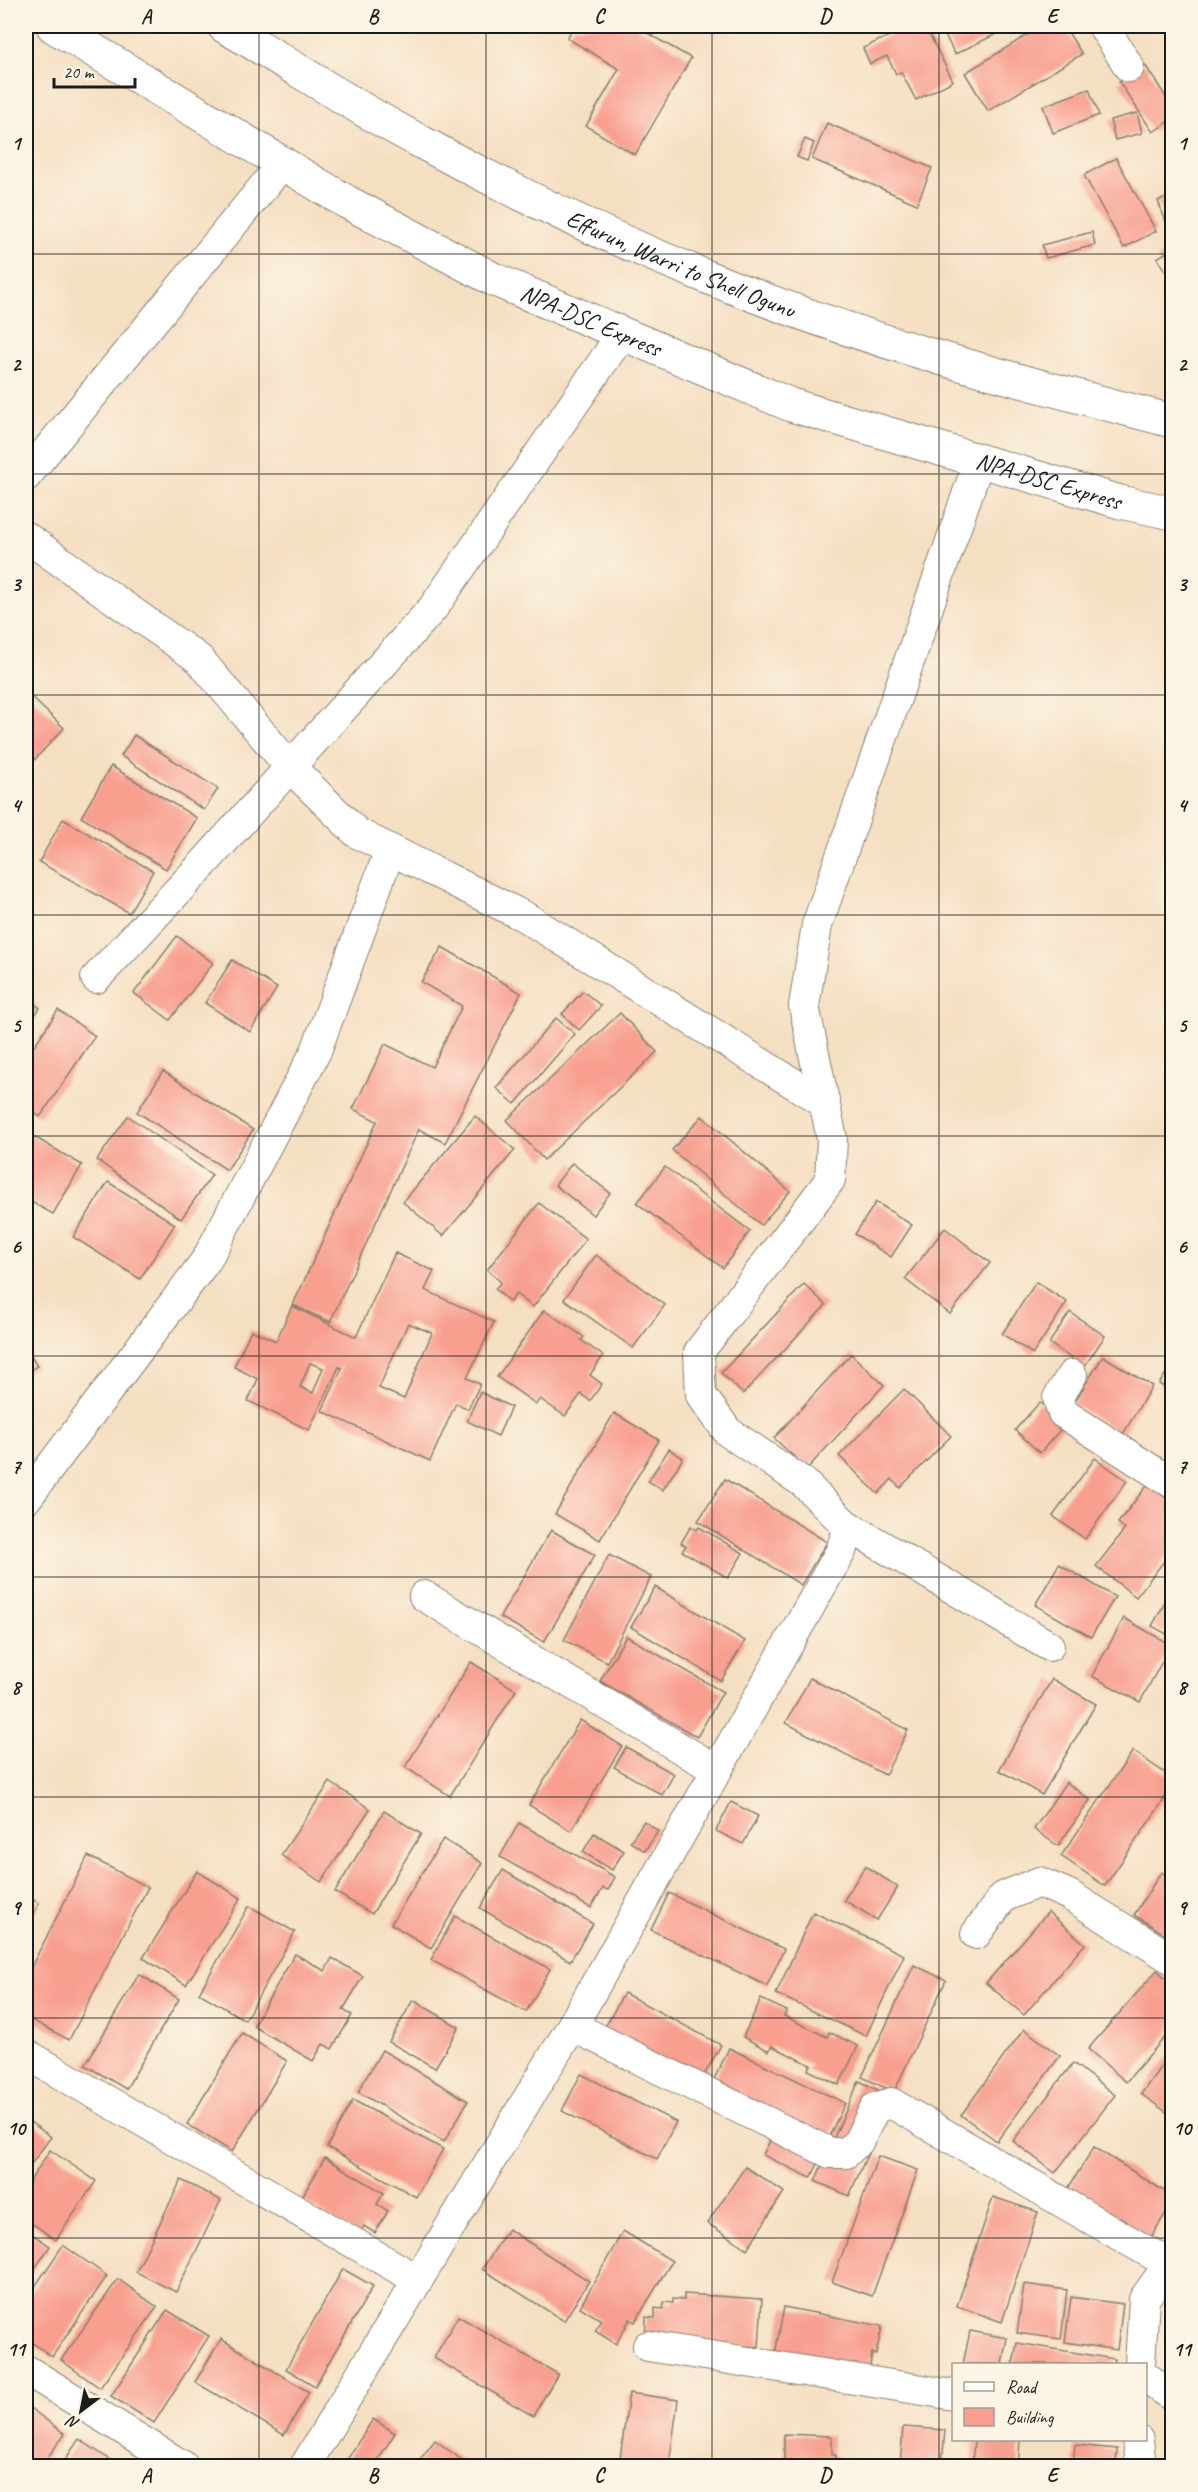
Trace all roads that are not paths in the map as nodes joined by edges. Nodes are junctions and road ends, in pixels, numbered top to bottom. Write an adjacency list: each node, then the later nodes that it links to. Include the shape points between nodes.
1 (53, 26): 5 (main road, NPA-DSC Express)
2 (224, 26): 7 (main road, Effurun, Warri to Shell Ogunu, via 419,142 560,213 712,280 852,330 1004,377)
3 (1103, 26): 4 (street)
4 (1129, 68)
5 (282, 163): 6 (main road, NPA-DSC Express, via 493,279); 9 (street)
6 (622, 334): 8 (main road, NPA-DSC Express, via 791,405); 12 (street, via 433,608)
7 (1173, 421)
8 (979, 460): 10 (main road, NPA-DSC Express, via 1120,502); 15 (street, via 817,926 804,1006)
9 (26, 476)
10 (1173, 513)
11 (26, 537): 12 (street, via 199,659)
12 (289, 766): 13 (street, via 357,833); 14 (street)
13 (390, 850): 15 (street, via 525,917); 18 (street, via 316,1050 207,1258)
14 (96, 978)
15 (825, 1103): 19 (street, via 832,1139 830,1180 699,1352 700,1384 701,1395 728,1432 804,1483)
16 (1072, 1375): 17 (street, via 1058,1398 1063,1413)
17 (1173, 1483)
18 (26, 1499)
19 (845, 1524): 21 (street); 22 (street, via 841,1551)
20 (424, 1596): 22 (street)
21 (1049, 1646)
22 (717, 1770): 25 (street)
23 (976, 1934): 24 (street, via 1003,1897 1039,1882 1070,1895)
24 (1173, 1959)
25 (572, 2026): 27 (street, via 830,2153 846,2153 858,2142 875,2108 891,2103); 28 (street)
26 (26, 2054): 28 (street)
27 (1171, 2262): 30 (street, via 1144,2299)
28 (418, 2280): 37 (street)
29 (648, 2346): 33 (street)
30 (1140, 2363)
31 (26, 2370): 36 (street)
32 (1147, 2378): 34 (street)
33 (952, 2395)
34 (1173, 2397)
35 (1138, 2441): 38 (street)
36 (183, 2466)
37 (305, 2466)
38 (1141, 2466)

